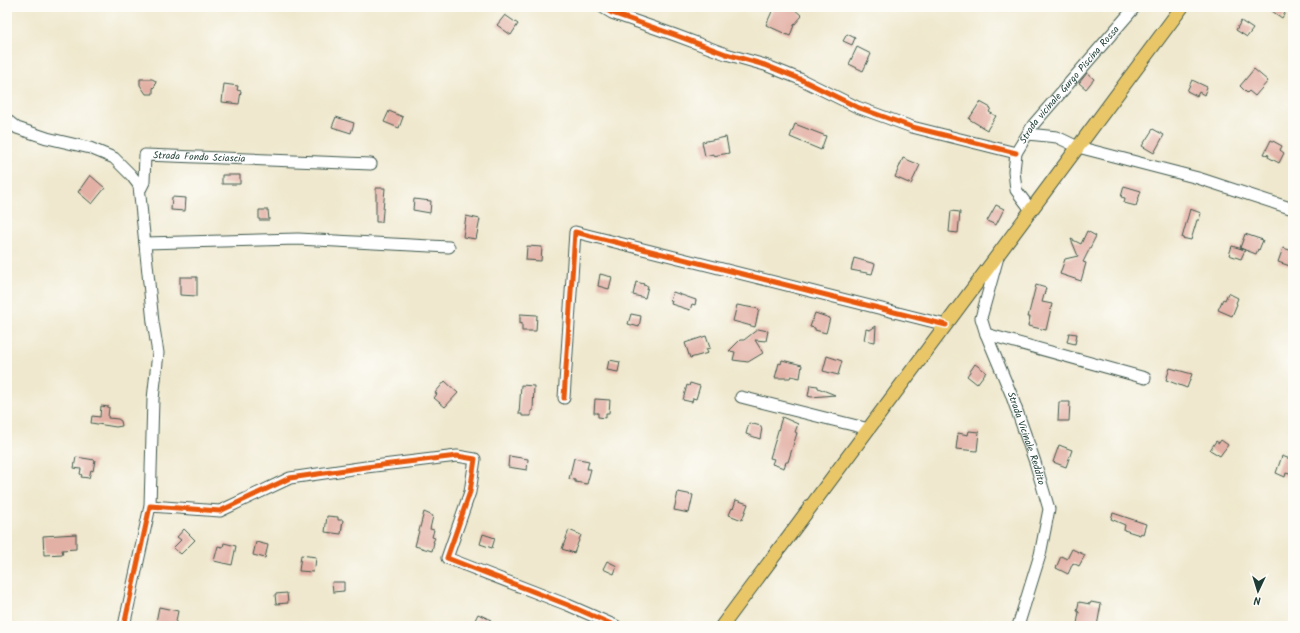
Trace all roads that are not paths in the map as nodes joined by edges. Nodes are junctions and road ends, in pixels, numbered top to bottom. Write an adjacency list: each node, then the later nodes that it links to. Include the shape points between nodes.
1 (602, 7): 7 (street, via 612,13 726,54 765,65 858,107 912,127)
2 (1135, 7): 5 (street, Strada vicinale Gurgo Piscina Rossa)
3 (1182, 7): 6 (main road)
4 (7, 120): 9 (street, via 17,128 90,148 114,158)
5 (1028, 134): 6 (street, via 1057,137); 7 (street, Strada vicinale Gurgo Piscina Rossa)
6 (1078, 147): 10 (street, via 1198,178); 11 (main road)
7 (1016, 153): 11 (street, Strada vicinale Gurgo Piscina Rossa, via 1016,190)
8 (371, 164): 9 (street, Strada Fondo Sciascia, via 145,155 144,182 141,188)
9 (139, 186): 12 (street)
10 (1293, 209)
11 (1031, 210): 14 (main road)
12 (145, 243): 13 (street, via 298,239); 21 (street, via 158,353 153,399)
13 (449, 247)
14 (999, 253): 15 (main road); 16 (street, Strada Vicinale Reddito, via 981,318)
15 (946, 325): 19 (street, via 575,232); 20 (main road)
16 (986, 334): 17 (street); 25 (street, Strada Vicinale Reddito, via 1036,462 1049,509 1040,555)
17 (1145, 378)
18 (741, 397): 20 (street)
19 (564, 398)
20 (869, 429): 24 (main road)
21 (150, 506): 22 (street); 23 (street, via 220,511 290,478 457,456 475,459 470,492 448,558)
22 (124, 626)
23 (616, 626)
24 (722, 626)
25 (1018, 626)

